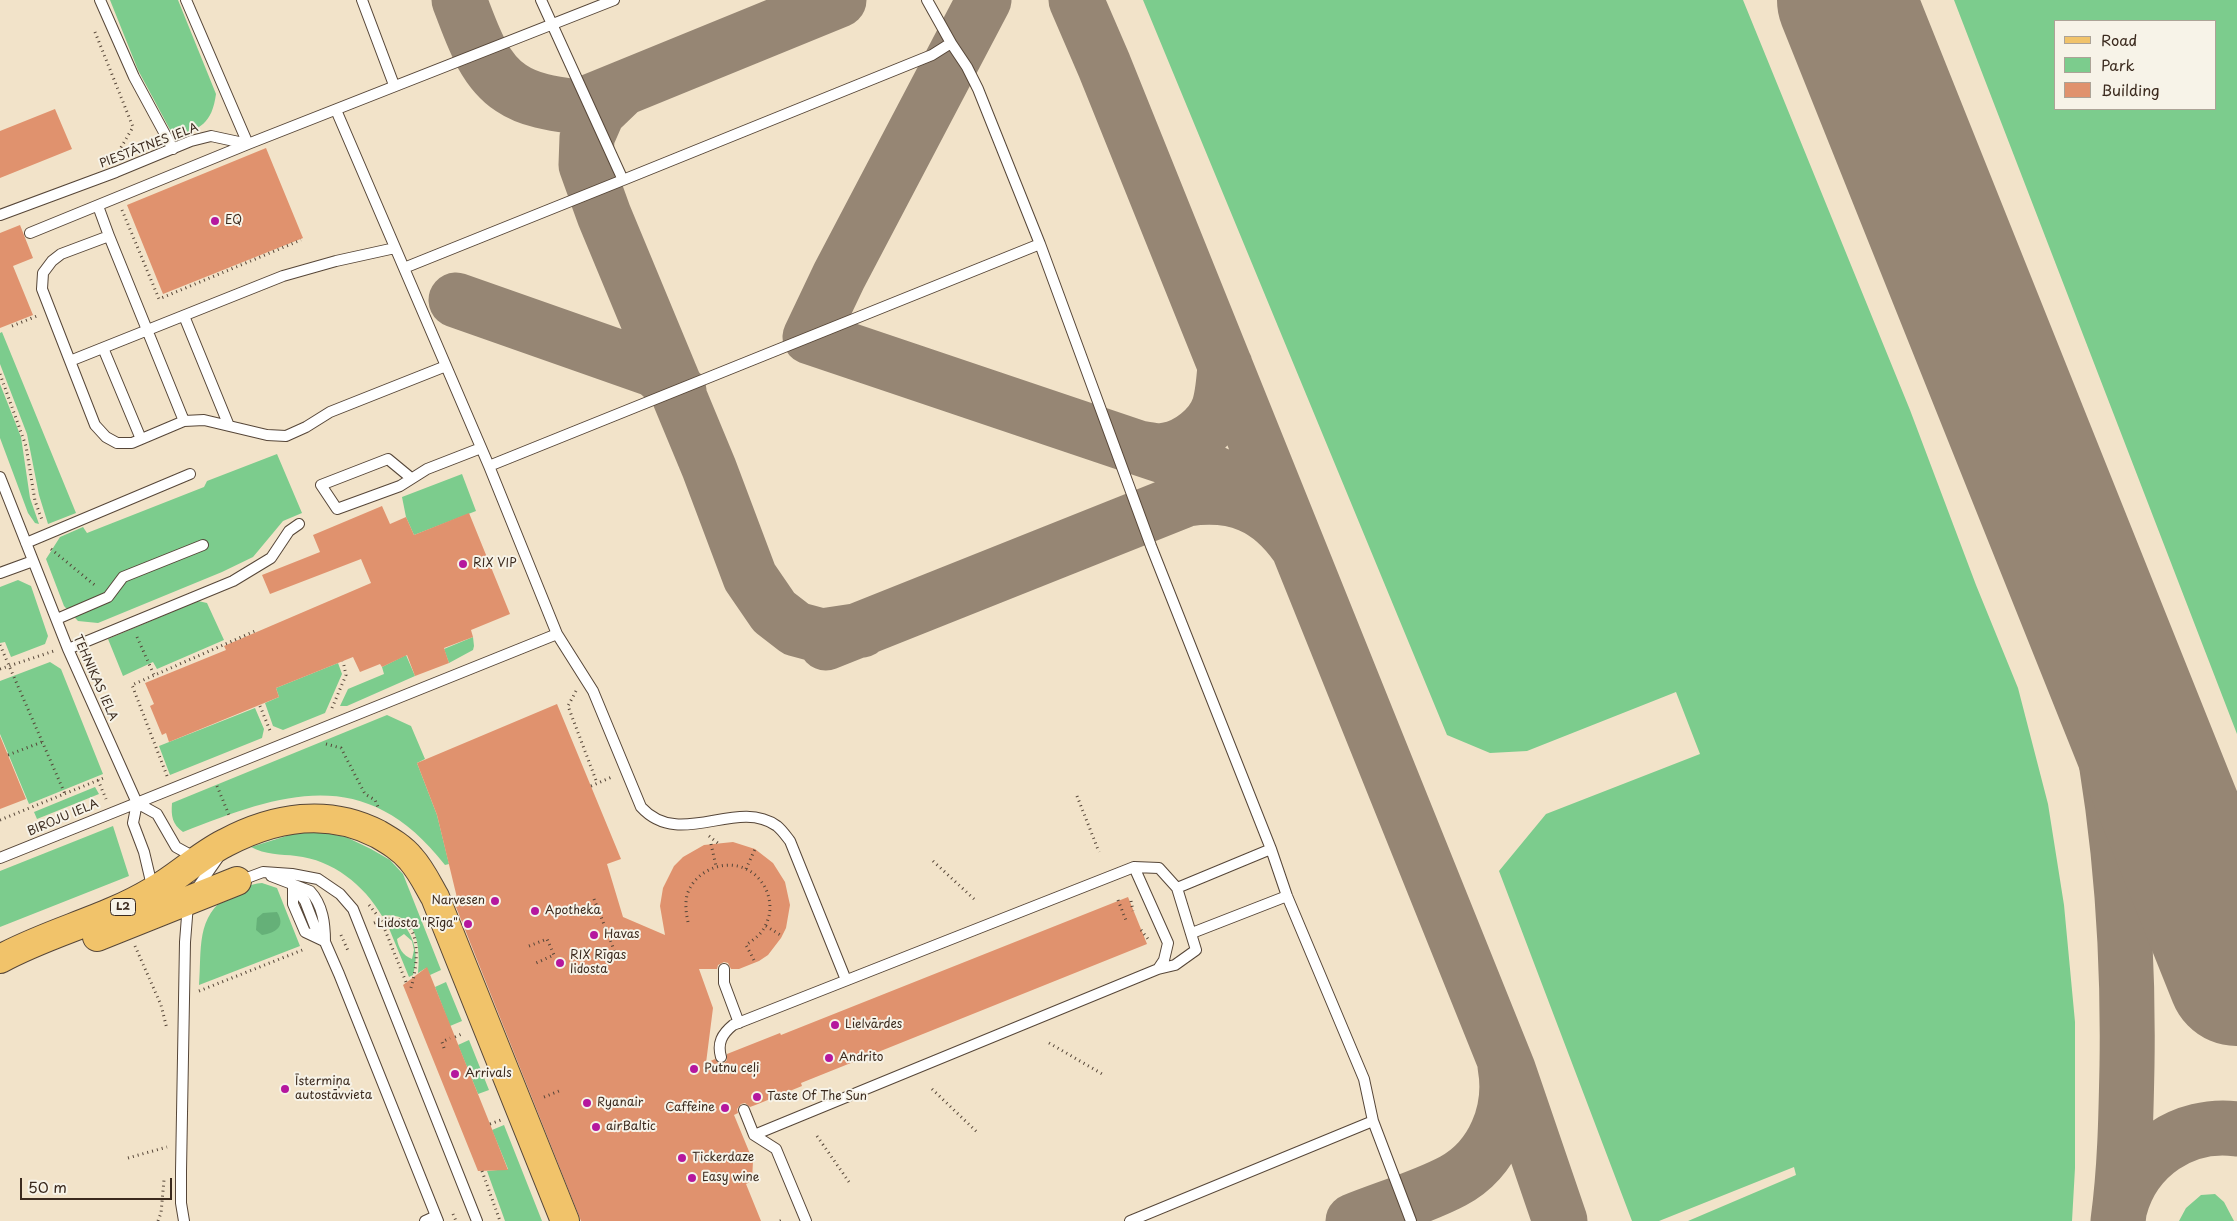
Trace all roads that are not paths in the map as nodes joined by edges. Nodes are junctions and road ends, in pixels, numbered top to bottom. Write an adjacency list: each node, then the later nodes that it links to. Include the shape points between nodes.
1 (100, 0): 12 (lane, via 134,77)
2 (186, 0): 11 (lane)
3 (362, 0): 9 (lane)
4 (542, 0): 7 (lane)
5 (614, 0): 7 (lane)
6 (927, 0): 8 (lane)
7 (552, 25): 9 (lane); 13 (lane)
8 (951, 43): 13 (lane, via 932,55); 18 (lane, via 967,67 989,115)
9 (394, 85): 10 (lane)
10 (336, 110): 11 (lane); 19 (lane)
11 (248, 144): 12 (lane, PIESTĀTNES IELA, via 210,136); 14 (lane)
12 (172, 149): 15 (lane, PIESTĀTNES IELA)
13 (623, 180): 20 (lane)
14 (98, 206): 16 (lane); 17 (lane)
15 (0, 215)
16 (30, 233)
17 (109, 236): 22 (lane); 24 (lane, via 61,254 43,273 42,288)
18 (1040, 244): 30 (lane); 44 (lane, via 1151,546)
19 (395, 248): 20 (lane); 21 (lane, via 283,276)
20 (404, 268): 25 (lane)
21 (184, 316): 22 (lane); 27 (lane)
22 (146, 330): 23 (lane); 26 (lane)
23 (103, 348): 24 (lane); 28 (lane)
24 (70, 361): 28 (lane, via 95,425 117,443)
25 (446, 366): 27 (lane, via 330,412 306,428 286,436); 29 (lane)
26 (184, 421): 27 (lane, via 204,420); 28 (lane)
27 (229, 426)
28 (141, 440)
29 (481, 448): 30 (lane); 33 (lane)
30 (489, 466): 40 (lane)
31 (190, 474): 35 (lane)
32 (0, 477): 35 (lane, TEHNIKAS IELA)
33 (411, 478): 33 (lane, via 400,486 337,510 321,485 388,458)
34 (300, 524): 41 (lane, via 290,531 271,558 233,581)
35 (26, 543): 37 (lane, TEHNIKAS IELA)
36 (203, 545): 39 (lane, via 123,577 108,597)
37 (33, 560): 38 (lane); 39 (lane, TEHNIKAS IELA)
38 (0, 573)
39 (57, 619): 41 (lane, TEHNIKAS IELA)
40 (558, 634): 42 (lane, BIROJU IELA); 61 (lane, via 593,691 640,807 660,823 672,825 760,818 778,827 790,841)
41 (68, 649): 42 (lane, TEHNIKAS IELA)
42 (137, 803): 45 (lane, BIROJU IELA); 46 (lane, via 156,814 176,847); 52 (lane, TEHNIKAS IELA, via 133,823)
43 (234, 829): 46 (main road, L2); 54 (lane); 71 (main road, via 314,817 346,821 393,842 411,859 435,897)
44 (1271, 849): 51 (lane); 53 (lane)
45 (0, 858)
46 (199, 859): 52 (main road, L2)
47 (1134, 867): 51 (lane, via 1159,868); 60 (lane, via 1168,943); 61 (lane)
48 (263, 872): 49 (lane); 50 (lane); 70 (lane, via 318,879 340,894 353,909)
49 (237, 881): 54 (main road)
50 (293, 885): 56 (lane, via 293,904 305,932); 56 (lane, via 315,896 325,923)
51 (1177, 888): 55 (lane)
52 (154, 891): 57 (main road, L2)
53 (1287, 896): 55 (lane); 65 (lane, via 1364,1079)
54 (188, 901): 58 (main road, via 92,940); 68 (lane, via 184,942 181,1171)
55 (1192, 933): 60 (lane, via 1196,950 1174,965)
56 (325, 942): 67 (lane)
57 (0, 959)
58 (0, 968)
59 (724, 969): 62 (lane, via 724,983)
60 (1158, 969): 66 (lane)
61 (846, 980): 62 (lane)
62 (739, 1023): 63 (lane, via 725,1032 720,1041)
63 (722, 1056)
64 (744, 1110): 66 (lane)
65 (1373, 1121): 73 (lane); 74 (lane)
66 (754, 1134): 72 (lane, via 776,1149)
67 (438, 1219): 69 (lane)
68 (184, 1221)
69 (425, 1221)
70 (477, 1221)
71 (565, 1221)
72 (806, 1221)
73 (1130, 1221)
74 (1411, 1221)

